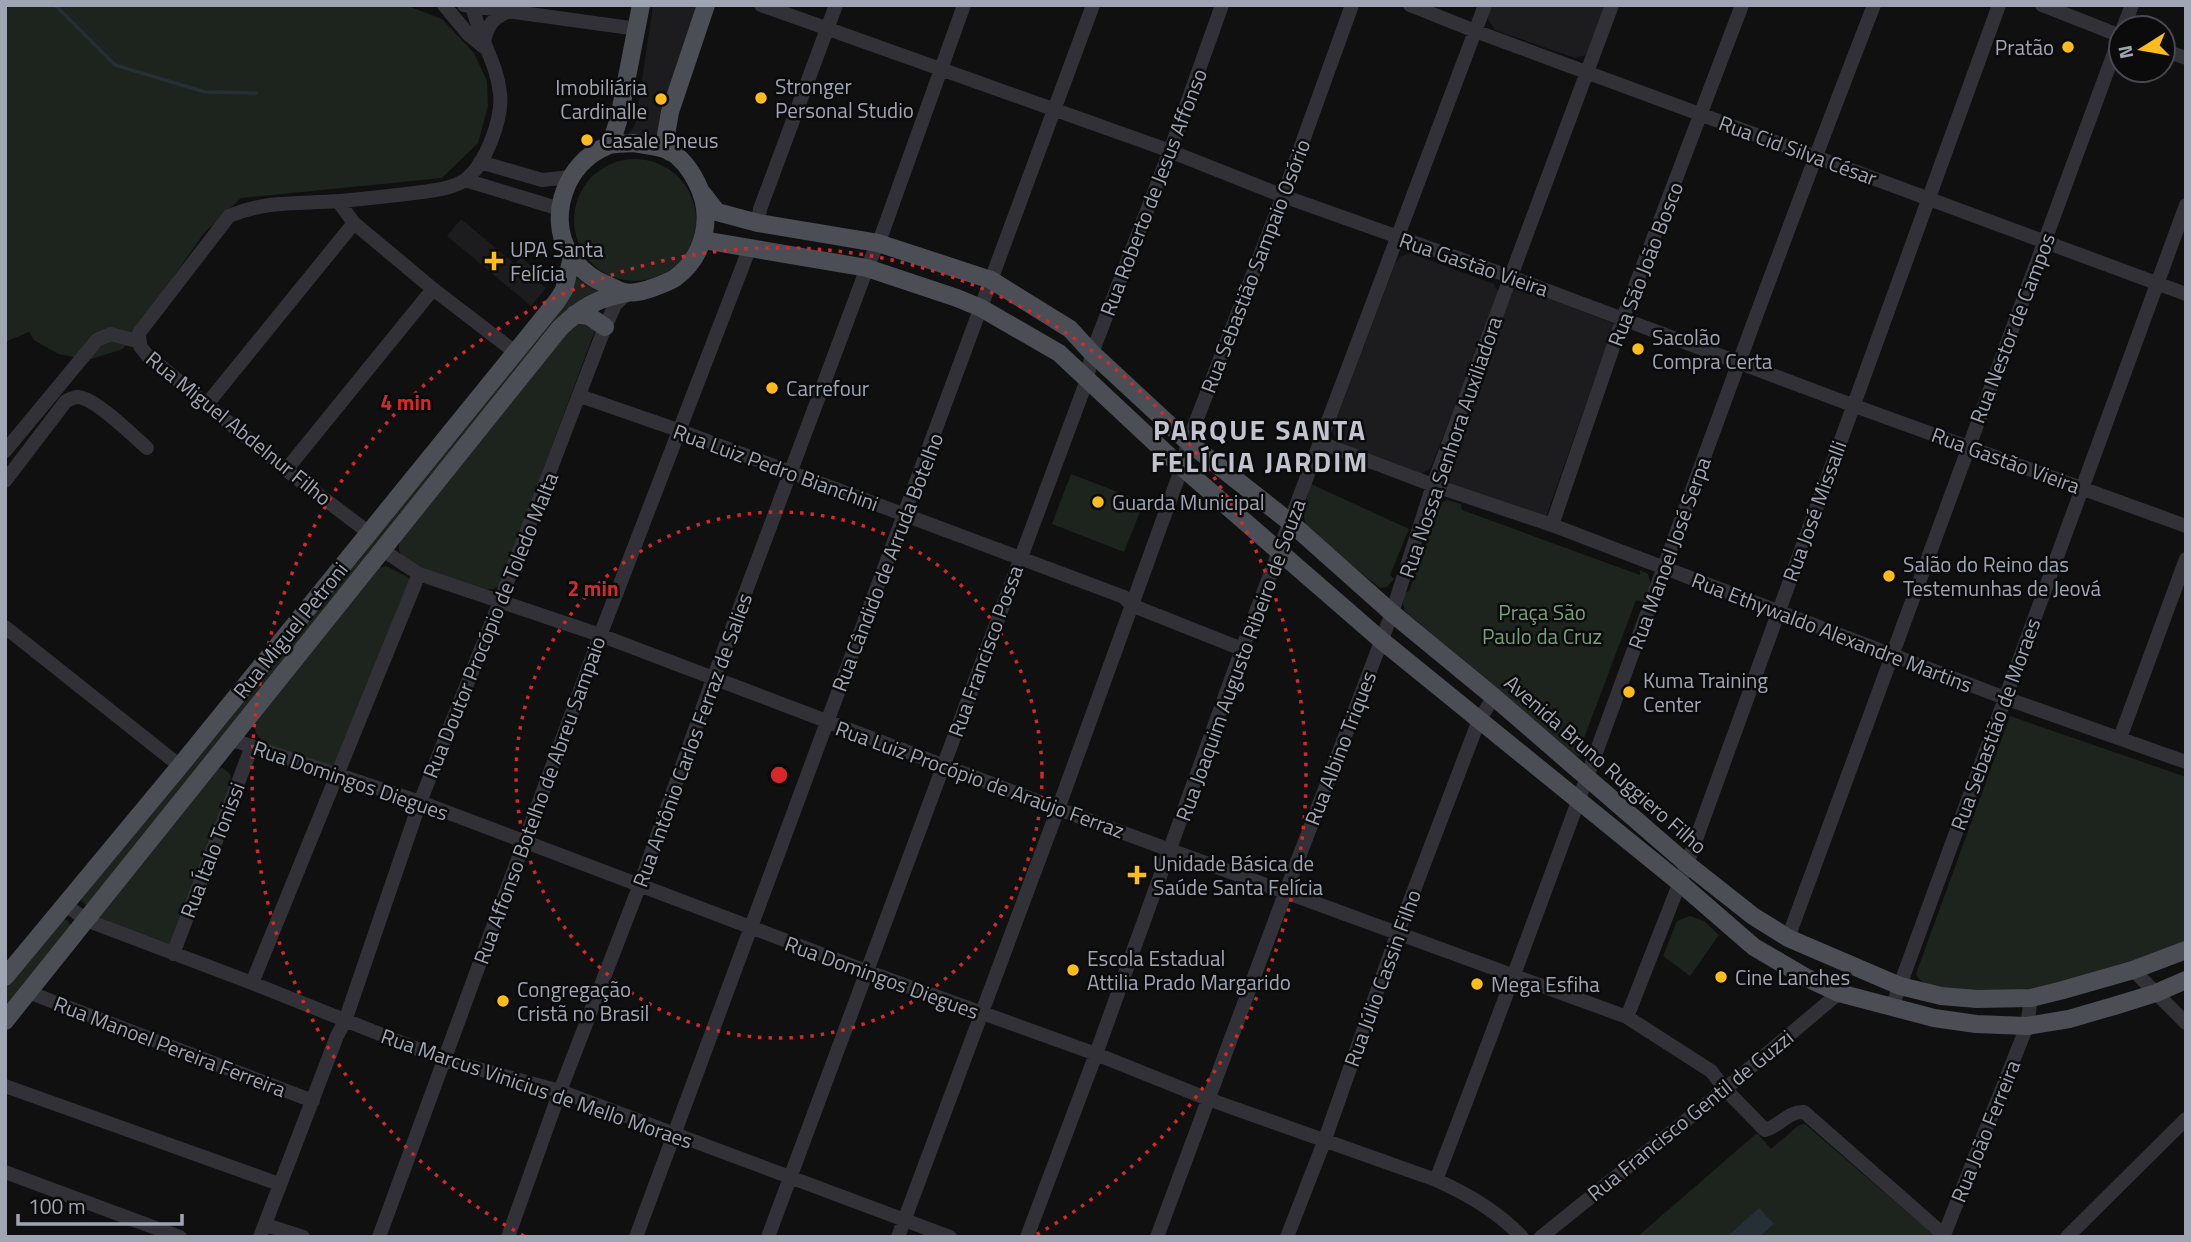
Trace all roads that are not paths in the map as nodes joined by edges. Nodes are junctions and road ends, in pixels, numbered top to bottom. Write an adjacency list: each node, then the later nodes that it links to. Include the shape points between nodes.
1 (444, 5): 24 (street, via 468,34)
2 (641, 5): 20 (main road)
3 (706, 5): 32 (main road, via 670,112 666,135)
4 (761, 5): 21 (street, Rua Gastão Vieira)
5 (836, 5): 21 (street)
6 (964, 5): 25 (street, Rua Antônio Carlos Ferraz de Salies)
7 (1093, 5): 28 (street, Rua Cândido de Arruda Botelho)
8 (1222, 5): 31 (street, Rua Roberto de Jesus Affonso)
9 (1352, 5): 38 (street, Rua Sebastião Sampaio Osório)
10 (1410, 5): 23 (street, Rua Cid Silva César)
11 (1485, 5): 23 (street, Rua Joaquim Augusto Ribeiro de Souza)
12 (1612, 5): 26 (street, Rua Nossa Senhora Auxiliadora)
13 (1742, 5): 29 (street, Rua São João Bosco)
14 (1874, 5): 33 (street, Rua Manoel José Serpa)
15 (1999, 5): 39 (street, Rua José Missalli)
16 (2042, 5): 22 (street)
17 (467, 6): 19 (street); 24 (street)
18 (540, 10): 19 (street); 20 (street)
19 (509, 11): 24 (street, via 495,17 486,33)
20 (638, 29): 30 (main road, via 620,118)
21 (828, 29): 25 (street, Rua Gastão Vieira); 44 (street)
22 (2107, 30)
23 (1475, 31): 26 (street, Rua Cid Silva César); 45 (street, Rua Joaquim Augusto Ribeiro de Souza)
24 (486, 47): 34 (street, via 500,96 497,124)
25 (942, 70): 28 (street, Rua Gastão Vieira); 47 (street, Rua Antônio Carlos Ferraz de Salies)
26 (1587, 71): 29 (street, Rua Cid Silva César); 52 (street, Rua Nossa Senhora Auxiliadora)
27 (2107, 73): 48 (street, Rua Nestor de Campos)
28 (1054, 110): 31 (street, Rua Gastão Vieira); 53 (street, Rua Cândido de Arruda Botelho)
29 (1701, 115): 33 (street, Rua Cid Silva César); 60 (street, Rua São João Bosco)
30 (608, 145): 32 (main road, via 633,143); 35 (main road)
31 (1170, 151): 38 (street, Rua Gastão Vieira); 64 (street, Rua Roberto de Jesus Affonso)
32 (670, 152): 37 (main road, via 693,174)
33 (1815, 156): 39 (street, Rua Cid Silva César); 65 (street, Rua Manoel José Serpa)
34 (480, 162): 35 (street, via 542,180); 36 (street)
35 (571, 177): 42 (main road)
36 (466, 180): 40 (street, Rua Miguel Abdelnur Filho, via 427,191); 42 (street)
37 (703, 194): 44 (main road, Avenida Bruno Ruggiero Filho, via 716,212); 46 (main road, via 707,217)
38 (1283, 196): 45 (street, Rua Gastão Vieira); 71 (street, Rua Sebastião Sampaio Osório)
39 (1930, 199): 48 (street, Rua Cid Silva César); 69 (street, Rua José Missalli)
40 (338, 201): 43 (street); 62 (street, Rua Miguel Abdelnur Filho, via 267,204 229,216 139,333)
41 (2186, 205): 54 (street, Rua Sebastião de Moraes)
42 (560, 209): 50 (main road, via 560,229)
43 (355, 223): 55 (street); 68 (street)
44 (758, 223): 47 (main road, Avenida Bruno Ruggiero Filho)
45 (1398, 238): 52 (street, Rua Gastão Vieira); 72 (street, Rua Joaquim Augusto Ribeiro de Souza)
46 (703, 240): 49 (main road, Avenida Bruno Ruggiero Filho); 56 (main road, via 692,261 674,279)
47 (878, 243): 51 (street, Rua Antônio Carlos Ferraz de Salies); 53 (main road, Avenida Bruno Ruggiero Filho)
48 (2044, 243): 54 (street, Rua Cid Silva César); 73 (street, Rua Nestor de Campos)
49 (750, 247): 51 (main road, Avenida Bruno Ruggiero Filho); 70 (street, Rua Affonso Botelho de Abreu Sampaio)
50 (572, 257): 56 (main road, via 598,282); 63 (main road, Rua Miguel Petroni, via 564,290)
51 (867, 268): 58 (main road, Avenida Bruno Ruggiero Filho); 78 (street, Rua Antônio Carlos Ferraz de Salies)
52 (1511, 277): 60 (street, Rua Gastão Vieira); 80 (street, Rua Nossa Senhora Auxiliadora)
53 (991, 280): 58 (street, Rua Cândido de Arruda Botelho); 64 (main road, Avenida Bruno Ruggiero Filho, via 1070,329)
54 (2157, 283): 57 (street, Rua Cid Silva César); 81 (street, Rua Sebastião de Moraes)
55 (433, 289): 63 (street); 77 (street)
56 (627, 293): 59 (main road, Rua Miguel Petroni, via 605,297); 61 (street, Rua Doutor Procópio de Toledo Malta, via 615,305)
57 (2186, 294)
58 (981, 309): 66 (main road, Avenida Bruno Ruggiero Filho, via 1059,353); 82 (street, Rua Cândido de Arruda Botelho)
59 (575, 314): 61 (main road, via 589,316); 88 (main road, Rua Miguel Petroni)
60 (1623, 318): 65 (street, Rua Gastão Vieira); 84 (street, Rua São João Bosco)
61 (605, 327): 67 (street, Rua Doutor Procópio de Toledo Malta)
62 (140, 342): 68 (street, Rua Miguel Abdelnur Filho, via 147,355); 75 (street, via 111,334 97,340)
63 (515, 352): 86 (main road, Rua Miguel Petroni)
64 (1092, 353): 66 (street, Rua Roberto de Jesus Affonso); 71 (main road, Avenida Bruno Ruggiero Filho)
65 (1740, 362): 69 (street, Rua Gastão Vieira); 91 (street, Rua Manoel José Serpa)
66 (1087, 380): 76 (main road, Avenida Bruno Ruggiero Filho); 89 (street, Rua Francisco Possa)
67 (580, 396): 70 (street, Rua Luiz Pedro Bianchini); 93 (street, Rua Doutor Procópio de Toledo Malta)
68 (207, 404): 77 (street, Rua Miguel Abdelnur Filho)
69 (1853, 405): 73 (street, Rua Gastão Vieira); 95 (street, Rua José Missalli)
70 (678, 430): 78 (street, Rua Luiz Pedro Bianchini); 98 (street, Rua Affonso Botelho de Abreu Sampaio)
71 (1188, 442): 76 (street, Rua Sebastião Sampaio Osório); 83 (main road, Avenida Bruno Ruggiero Filho)
72 (1321, 443): 80 (street, Rua Ethywaldo Alexandre Martins); 83 (street, Rua Joaquim Augusto Ribeiro de Souza)
73 (1968, 445): 81 (street, Rua Gastão Vieira); 101 (street, Rua Nestor de Campos)
74 (147, 448): 79 (street, via 94,404 74,398 66,401)
75 (5, 451)
76 (1182, 467): 87 (main road, Avenida Bruno Ruggiero Filho); 94 (street, Rua Sebastião Sampaio Osório)
77 (286, 470): 86 (street, Rua Miguel Abdelnur Filho)
78 (790, 473): 82 (street, Rua Luiz Pedro Bianchini); 102 (street, Rua Antônio Carlos Ferraz de Salies)
79 (5, 481)
80 (1433, 485): 84 (street, Rua Ethywaldo Alexandre Martins); 96 (street, Rua Nossa Senhora Auxiliadora)
81 (2081, 487): 85 (street, Rua Gastão Vieira); 104 (street, Rua Sebastião de Moraes)
82 (905, 514): 89 (street, Rua Luiz Pedro Bianchini); 106 (street, Rua Cândido de Arruda Botelho)
83 (1291, 523): 87 (street, Rua Joaquim Augusto Ribeiro de Souza); 96 (main road, Avenida Bruno Ruggiero Filho)
84 (1552, 525): 91 (street, Rua Ethywaldo Alexandre Martins)
85 (2186, 526)
86 (368, 532): 112 (main road, Rua Miguel Petroni)
87 (1279, 550): 99 (main road, Avenida Bruno Ruggiero Filho); 100 (street, Rua Joaquim Augusto Ribeiro de Souza)
88 (384, 551): 92 (street, Rua Luiz Procópio de Araújo Ferraz); 108 (main road, Rua Miguel Petroni)
89 (1019, 558): 94 (street, Rua Luiz Pedro Bianchini, via 1124,597); 111 (street, Rua Francisco Possa)
90 (2186, 559): 107 (street)
91 (1663, 568): 95 (street, Rua Ethywaldo Alexandre Martins); 114 (street, Rua Manoel José Serpa)
92 (419, 574): 93 (street, Rua Luiz Procópio de Araújo Ferraz); 113 (street)
93 (501, 600): 98 (street, Rua Luiz Procópio de Araújo Ferraz); 116 (street, Rua Doutor Procópio de Toledo Malta)
94 (1131, 605): 100 (street, Rua Luiz Pedro Bianchini); 117 (street, Rua Sebastião Sampaio Osório)
95 (1778, 612): 101 (street, Rua Ethywaldo Alexandre Martins); 120 (street, Rua José Missalli)
96 (1392, 613): 99 (street, Rua Albino Triques); 103 (main road, Avenida Bruno Ruggiero Filho)
97 (5, 627): 112 (street)
98 (600, 635): 102 (street, Rua Luiz Procópio de Araújo Ferraz); 118 (street, Rua Affonso Botelho de Abreu Sampaio)
99 (1381, 640): 105 (main road, Avenida Bruno Ruggiero Filho); 123 (street, Rua Albino Triques)
100 (1242, 649): 119 (street, Rua Joaquim Augusto Ribeiro de Souza)
101 (1892, 654): 104 (street, Rua Ethywaldo Alexandre Martins); 128 (street, Rua Nestor de Campos)
102 (713, 679): 106 (street, Rua Luiz Procópio de Araújo Ferraz); 122 (street, Rua Antônio Carlos Ferraz de Salies)
103 (1494, 698): 105 (street, Rua Júlio Cassin Filho); 114 (main road, Avenida Bruno Ruggiero Filho)
104 (2005, 698): 107 (street, Rua Ethywaldo Alexandre Martins); 137 (street, Rua Sebastião de Moraes)
105 (1479, 720): 115 (main road, Avenida Bruno Ruggiero Filho); 127 (street, Rua Júlio Cassin Filho)
106 (827, 722): 111 (street, Rua Luiz Procópio de Araújo Ferraz); 126 (street, Rua Cândido de Arruda Botelho)
107 (2120, 738): 110 (street, Rua Ethywaldo Alexandre Martins)
108 (230, 739): 109 (street, Rua Domingos Diegues); 125 (main road, Rua Miguel Petroni)
109 (252, 746): 113 (street, Rua Domingos Diegues); 130 (street, Rua Ítalo Tonissi)
110 (2186, 762)
111 (944, 764): 117 (street, Rua Luiz Procópio de Araújo Ferraz); 132 (street, Rua Francisco Possa)
112 (180, 766): 124 (main road, Rua Miguel Petroni)
113 (337, 774): 116 (street, Rua Domingos Diegues); 136 (street)
114 (1587, 776): 115 (street, Rua Manoel José Serpa); 120 (main road, Avenida Bruno Ruggiero Filho)
115 (1578, 800): 121 (main road, Avenida Bruno Ruggiero Filho); 133 (street, Rua Manoel José Serpa)
116 (420, 802): 118 (street, Rua Domingos Diegues); 146 (street, Rua Doutor Procópio de Toledo Malta)
117 (1058, 808): 119 (street, Rua Luiz Procópio de Araújo Ferraz); 143 (street, Rua Sebastião Sampaio Osório)
118 (524, 842): 122 (street, Rua Domingos Diegues); 150 (street, Rua Affonso Botelho de Abreu Sampaio)
119 (1171, 849): 123 (street, Rua Luiz Procópio de Araújo Ferraz); 149 (street, Rua Joaquim Augusto Ribeiro de Souza)
120 (1686, 864): 121 (street, Rua José Missalli); 128 (main road, Avenida Bruno Ruggiero Filho)
121 (1679, 882): 139 (main road, Avenida Bruno Ruggiero Filho, via 1754,947); 144 (street, Rua José Missalli)
122 (639, 887): 126 (street, Rua Domingos Diegues); 153 (street, Rua Antônio Carlos Ferraz de Salies)
123 (1286, 891): 127 (street, Rua Luiz Procópio de Araújo Ferraz); 154 (street, Rua Albino Triques)
124 (66, 905): 125 (street, Rua Marcus Vinicius de Mello Moraes); 134 (main road, Rua Miguel Petroni)
125 (86, 920): 130 (street, Rua Marcus Vinicius de Mello Moraes); 138 (main road, Rua Miguel Petroni)
126 (751, 928): 132 (street, Rua Domingos Diegues); 157 (street, Rua Cândido de Arruda Botelho)
127 (1398, 932): 133 (street, Rua Luiz Procópio de Araújo Ferraz); 158 (street, Rua Júlio Cassin Filho)
128 (1787, 938): 137 (main road, Avenida Bruno Ruggiero Filho)
129 (2186, 950): 131 (main road, Avenida Bruno Ruggiero Filho)
130 (173, 954): 136 (street, Rua Marcus Vinicius de Mello Moraes)
131 (2133, 970): 140 (street); 141 (main road, Avenida Bruno Ruggiero Filho)
132 (866, 971): 143 (street, Rua Domingos Diegues); 160 (street, Rua Francisco Possa)
133 (1513, 975): 144 (street, Rua Luiz Procópio de Araújo Ferraz); 161 (street, Rua Manoel José Serpa)
134 (5, 977)
135 (2186, 980): 140 (main road, Avenida Bruno Ruggiero Filho)
136 (252, 984): 146 (street, Rua Marcus Vinicius de Mello Moraes)
137 (1900, 986): 141 (main road, Avenida Bruno Ruggiero Filho, via 1941,996); 142 (street, Rua Sebastião de Moraes)
138 (28, 992): 145 (main road, Rua Miguel Petroni); 155 (street, Rua Manoel Pereira Ferreira)
139 (1839, 993): 142 (main road, Avenida Bruno Ruggiero Filho); 152 (street, Rua Francisco Gentil de Guzzi)
140 (2157, 993): 147 (street); 148 (main road, Avenida Bruno Ruggiero Filho, via 2069,1019)
141 (2031, 998): 148 (street, Rua João Ferreira)
142 (1892, 1007): 148 (main road, Avenida Bruno Ruggiero Filho, via 1976,1024)
143 (980, 1014): 149 (street, Rua Domingos Diegues); 163 (street, Rua Sebastião Sampaio Osório)
144 (1627, 1017): 152 (street, Rua Luiz Procópio de Araújo Ferraz, via 1703,1064)
145 (5, 1021)
146 (345, 1021): 150 (street, Rua Marcus Vinicius de Mello Moraes); 155 (street, Rua Doutor Procópio de Toledo Malta)
147 (2186, 1023)
148 (2027, 1026): 165 (street, Rua João Ferreira)
149 (1096, 1054): 154 (street, Rua Domingos Diegues); 174 (street, Rua Joaquim Augusto Ribeiro de Souza)
150 (445, 1060): 153 (street, Rua Marcus Vinicius de Mello Moraes); 168 (street, Rua Affonso Botelho de Abreu Sampaio)
151 (5, 1086): 162 (street)
152 (1725, 1089): 165 (street, Rua Luiz Procópio de Araújo Ferraz, via 1765,1130 1804,1112); 178 (street, Rua Francisco Gentil de Guzzi)
153 (561, 1091): 157 (street, Rua Marcus Vinicius de Mello Moraes); 169 (street, Rua Antônio Carlos Ferraz de Salies)
154 (1208, 1099): 158 (street, Rua Domingos Diegues); 175 (street, Rua Albino Triques)
155 (313, 1101): 162 (street, Rua Doutor Procópio de Toledo Malta)
156 (2186, 1119): 179 (street)
157 (674, 1133): 160 (street, Rua Marcus Vinicius de Mello Moraes); 170 (street, Rua Cândido de Arruda Botelho)
158 (1324, 1142): 161 (street, Rua Domingos Diegues); 176 (street, Rua Júlio Cassin Filho)
159 (5, 1172): 166 (street)
160 (790, 1177): 163 (street, Rua Marcus Vinicius de Mello Moraes); 171 (street, Rua Francisco Possa)
161 (1437, 1180): 177 (street, Rua Domingos Diegues, via 1504,1218)
162 (279, 1184): 164 (street, Rua Doutor Procópio de Toledo Malta)
163 (904, 1221): 172 (street, Rua Sebastião Sampaio Osório); 173 (street, Rua Marcus Vinicius de Mello Moraes)
164 (263, 1231): 167 (street)
165 (1944, 1236)
166 (180, 1237)
167 (303, 1237)
168 (379, 1237)
169 (508, 1237)
170 (636, 1237)
171 (768, 1237)
172 (898, 1237)
173 (950, 1237)
174 (1027, 1237)
175 (1157, 1237)
176 (1287, 1237)
177 (1522, 1237)
178 (1541, 1237)
179 (2067, 1237)

